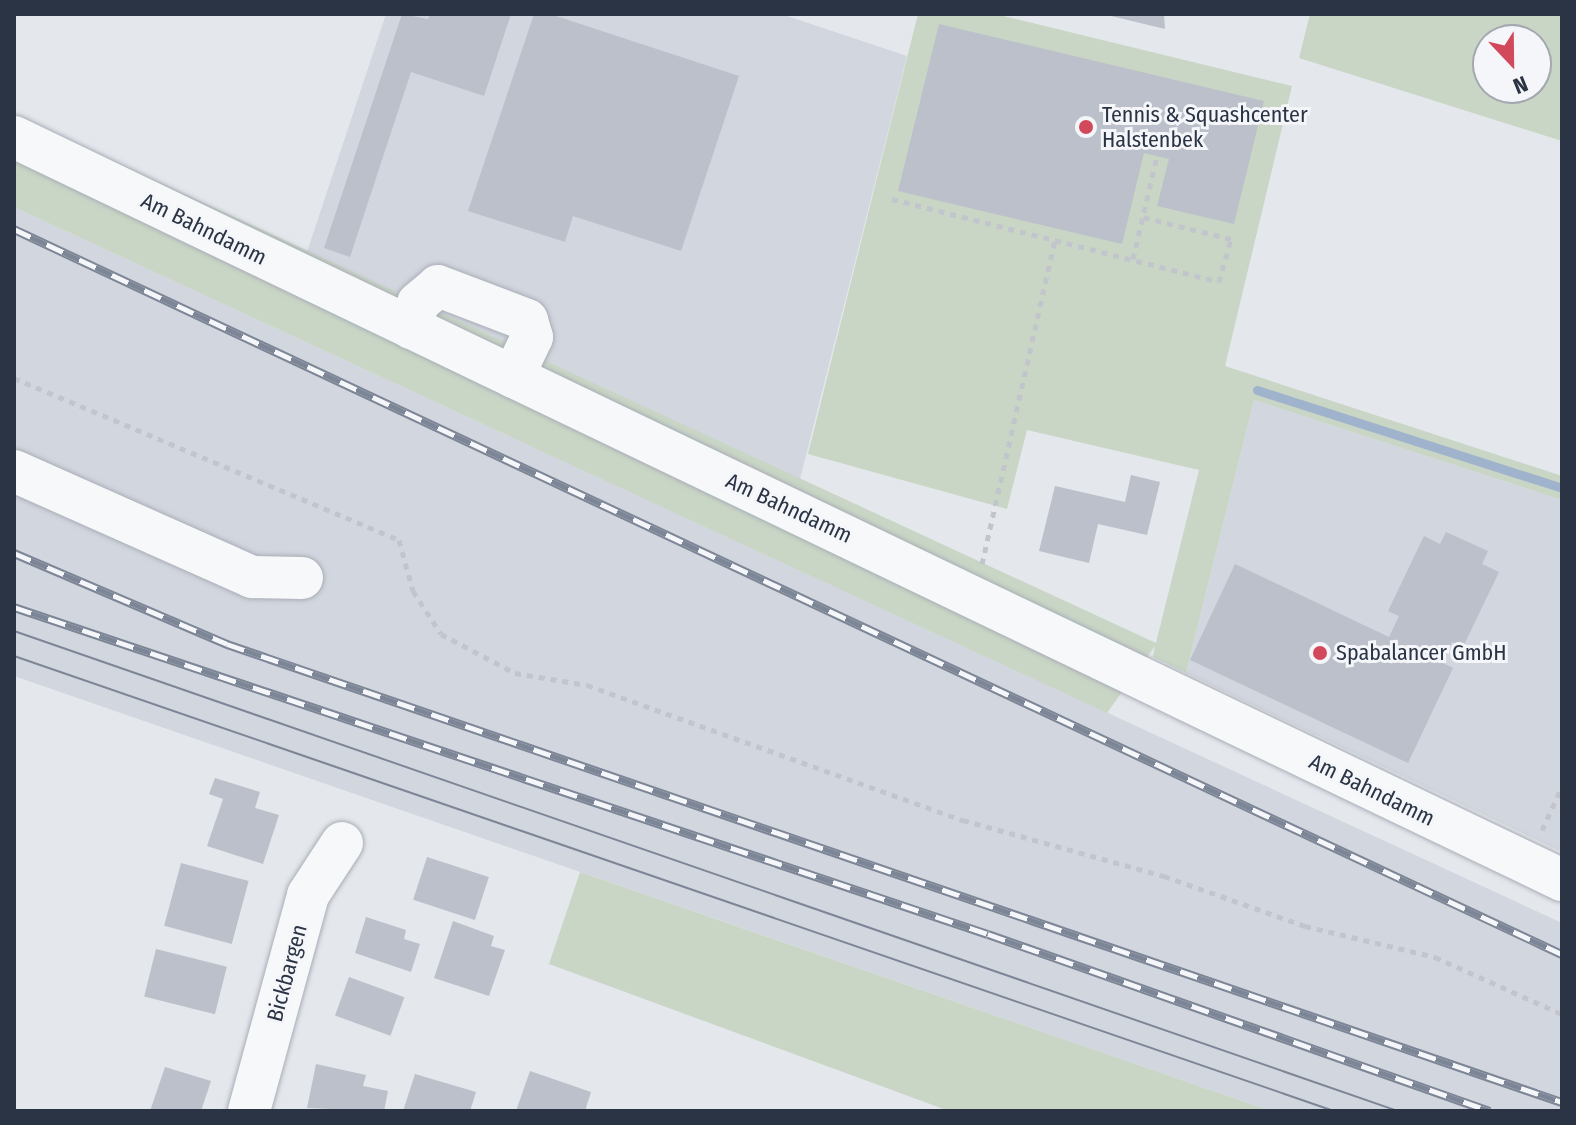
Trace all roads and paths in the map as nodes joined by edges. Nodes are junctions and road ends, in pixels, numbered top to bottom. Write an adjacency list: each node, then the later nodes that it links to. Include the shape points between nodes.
1 (14, 137): 7 (street, Am Bahndamm)
2 (1157, 156): 4 (path)
3 (892, 199): 5 (path)
4 (1142, 217): 6 (path); 6 (path, via 1231,239 1219,282)
5 (1055, 239): 6 (path); 12 (path)
6 (1133, 259)
7 (411, 328): 8 (street, Am Bahndamm); 8 (street, via 418,303 438,286 527,320 532,337)
8 (513, 377): 12 (street, Am Bahndamm)
9 (14, 378): 16 (path, via 399,540 413,591 441,634 515,673 587,685 963,820 1164,876 1305,926 1435,957)
10 (14, 471): 11 (street, via 252,577)
11 (302, 578)
12 (975, 596): 15 (street, Am Bahndamm)
13 (1562, 787): 15 (path)
14 (342, 843): 17 (street, Bickbargen, via 308,895)
15 (1544, 872)
16 (1562, 1014)
17 (249, 1111)

